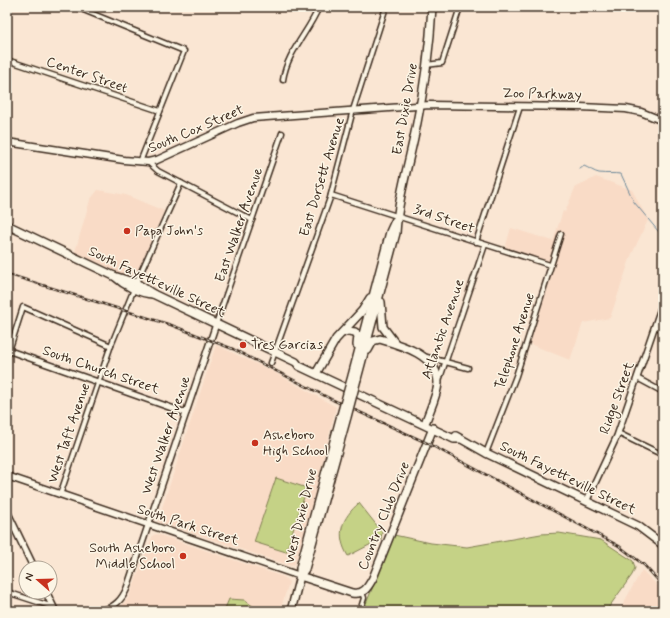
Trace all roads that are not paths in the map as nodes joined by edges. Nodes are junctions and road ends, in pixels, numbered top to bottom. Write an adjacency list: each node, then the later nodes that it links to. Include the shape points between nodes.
1 (76, 7): 12 (street, via 184,51)
2 (319, 7): 8 (street, via 292,53)
3 (386, 7): 11 (street, East Dorsett Avenue)
4 (432, 7): 7 (main road, East Dixie Drive)
5 (460, 7): 7 (street, via 442,63)
6 (7, 60): 12 (street, Center Street)
7 (426, 65): 9 (main road, East Dixie Drive)
8 (283, 80)
9 (419, 106): 10 (main road, Zoo Parkway); 11 (main road, South Cox Street); 20 (main road, East Dixie Drive)
10 (520, 107): 13 (main road, Zoo Parkway, via 626,109); 24 (street)
11 (353, 110): 17 (main road, South Cox Street, via 247,120 230,125); 19 (street, East Dorsett Avenue)
12 (160, 111): 16 (street)
13 (663, 121)
14 (282, 133): 21 (street, East Walker Avenue)
15 (7, 142): 16 (main road, South Cox Street)
16 (140, 162): 17 (main road, South Cox Street)
17 (148, 162): 18 (street)
18 (181, 183): 21 (street); 27 (street, West Taft Avenue)
19 (331, 195): 20 (street, 3rd Street); 37 (street, East Dorsett Avenue)
20 (397, 215): 24 (street, 3rd Street); 28 (main road, East Dixie Drive, via 390,232)
21 (252, 220): 30 (street, East Walker Avenue)
22 (7, 225): 27 (main road, South Fayetteville Street)
23 (561, 234): 26 (street, Telephone Avenue)
24 (476, 242): 25 (street, 3rd Street)
25 (485, 245): 26 (street, 3rd Street); 41 (street, Atlantic Avenue)
26 (550, 265): 59 (street, Telephone Avenue, via 516,376)
27 (135, 286): 30 (main road, South Fayetteville Street, via 146,294 152,292); 35 (street, West Taft Avenue)
28 (379, 287): 33 (main road, via 362,311); 34 (main road, via 383,327); 39 (main road, East Dixie Drive); 43 (main road, East Dixie Drive)
29 (663, 302): 31 (street, Ridge Street)
30 (216, 324): 37 (main road, South Fayetteville Street); 52 (street, West Walker Avenue)
31 (655, 326): 32 (street); 47 (street, Ridge Street)
32 (663, 330)
33 (340, 334): 39 (main road, via 351,330 357,334); 45 (main road)
34 (398, 345): 38 (main road); 43 (main road, via 376,339 371,343)
35 (111, 346): 36 (street, via 23,307); 48 (street, West Taft Avenue)
36 (8, 351): 48 (street, South Church Street)
37 (275, 352): 40 (main road, South Fayetteville Street); 42 (street, East Dorsett Avenue)
38 (422, 356): 41 (street); 49 (main road, via 434,368)
39 (357, 357): 46 (main road, East Dixie Drive)
40 (296, 362): 45 (main road, South Fayetteville Street); 51 (main road, South Fayetteville Street, via 299,366)
41 (446, 362): 44 (street); 49 (street, Atlantic Avenue)
42 (271, 363)
43 (362, 363): 46 (main road, East Dixie Drive)
44 (468, 368)
45 (318, 370): 51 (main road, South Fayetteville Street, via 360,390)
46 (354, 378): 54 (main road, East Dixie Drive, bridge)
47 (637, 378): 50 (street); 57 (street, Ridge Street)
48 (98, 382): 52 (street, South Church Street); 62 (street, West Taft Avenue)
49 (438, 384): 55 (main road, Atlantic Avenue)
50 (663, 392)
51 (363, 394): 53 (main road, South Fayetteville Street)
52 (186, 413): 65 (street, West Walker Avenue)
53 (403, 413): 55 (main road, South Fayetteville Street, via 407,412); 56 (main road, South Fayetteville Street)
54 (344, 416): 68 (main road, West Dixie Drive, via 300,568)
55 (426, 421): 58 (main road, South Fayetteville Street)
56 (433, 428): 58 (main road, South Fayetteville Street, via 454,439); 70 (main road, Country Club Drive, via 373,578)
57 (618, 433): 60 (street); 63 (street, Ridge Street)
58 (460, 439): 59 (main road, South Fayetteville Street)
59 (486, 453): 63 (main road, South Fayetteville Street)
60 (663, 455)
61 (7, 476): 62 (main road, South Park Street)
62 (60, 495): 65 (main road, South Park Street)
63 (587, 500): 66 (main road, South Fayetteville Street, via 638,526)
64 (7, 512): 67 (main road)
65 (148, 525): 68 (main road, South Park Street); 72 (street, West Walker Avenue, via 123,597 112,607)
66 (663, 545)
67 (30, 560)
68 (300, 576): 70 (main road, South Park Street, via 352,593); 73 (main road, West Dixie Drive)
69 (7, 592): 71 (street)
70 (362, 592): 74 (street, via 364,598)
71 (54, 609)
72 (102, 611)
73 (291, 611)
74 (360, 611)

